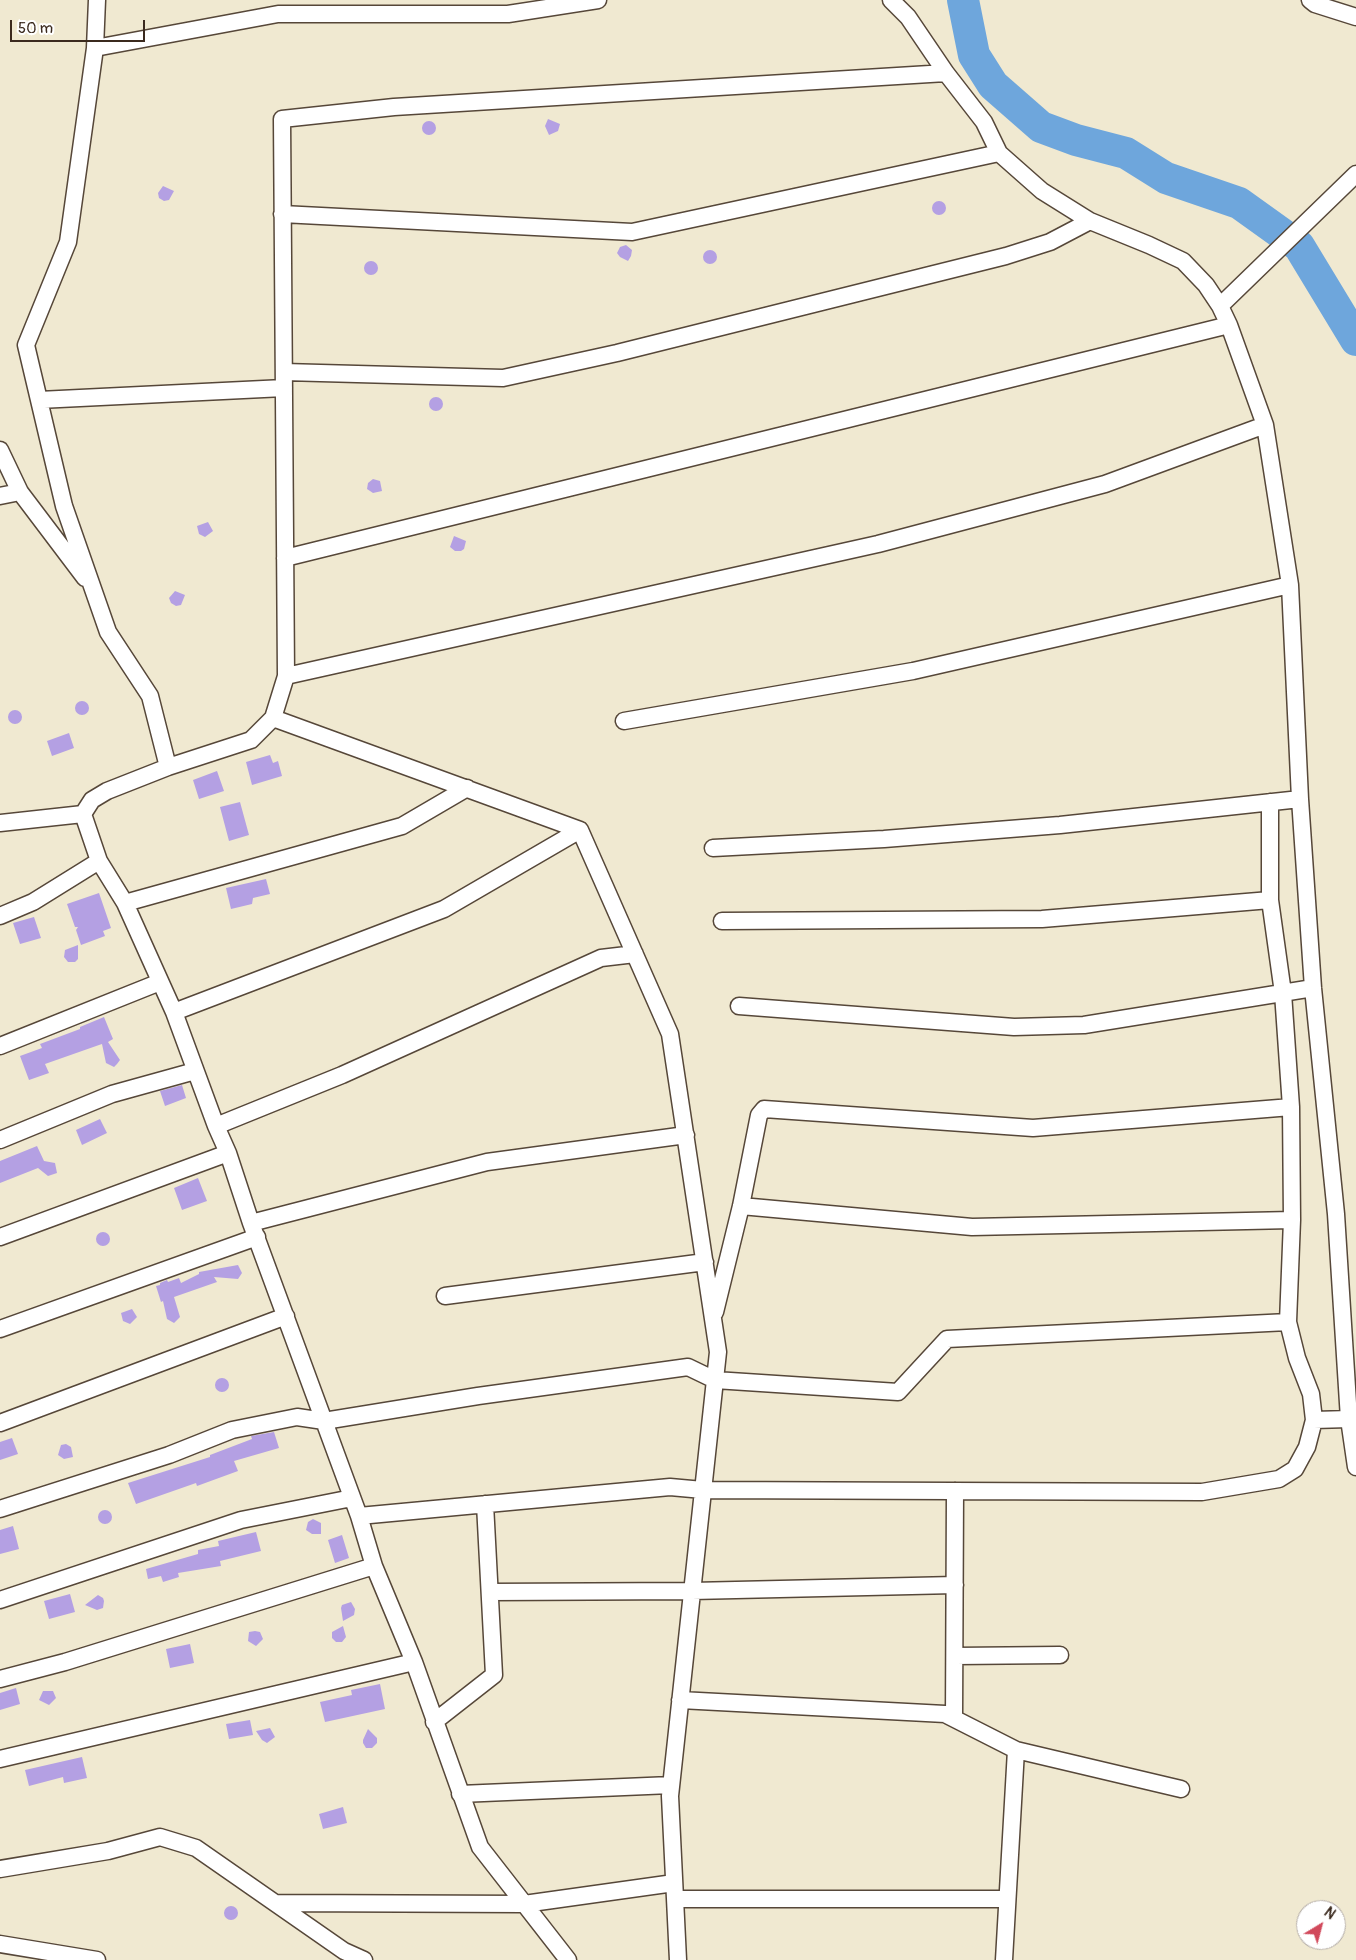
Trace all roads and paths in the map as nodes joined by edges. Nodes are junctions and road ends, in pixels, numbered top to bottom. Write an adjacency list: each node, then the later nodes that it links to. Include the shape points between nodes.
1 (97, 0): 6 (street)
2 (598, 0): 6 (street, via 508,14 278,14)
3 (892, 0): 7 (street, via 908,17)
4 (1310, 0): 5 (street)
5 (1356, 17)
6 (95, 48): 15 (street, via 68,242 26,345)
7 (946, 73): 8 (street, via 984,122); 10 (street, via 394,107 282,119)
8 (999, 153): 10 (street, via 632,232); 11 (street, via 1042,191)
9 (1356, 174): 12 (street)
10 (282, 214): 14 (street)
11 (1090, 221): 12 (street, via 1183,262 1206,285); 14 (street, via 1050,242 1006,256 617,353 503,378)
12 (1220, 306): 13 (street)
13 (1229, 325): 16 (street); 20 (street)
14 (284, 380): 15 (street); 20 (street)
15 (39, 400): 22 (street, via 64,506)
16 (1265, 425): 21 (street); 23 (street, via 1105,484 878,544)
17 (0, 450): 18 (street)
18 (20, 492): 19 (street); 22 (street)
19 (0, 496)
20 (285, 558): 23 (street)
21 (1290, 585): 25 (street, via 912,671); 28 (street)
22 (94, 589): 26 (street, via 108,632 150,696)
23 (286, 676): 24 (street)
24 (273, 718): 26 (street, via 251,740); 27 (street)
25 (624, 721)
26 (168, 768): 30 (street, via 107,791 92,800)
27 (466, 788): 32 (street); 36 (street, via 402,826)
28 (1300, 799): 29 (street); 41 (street)
29 (1270, 802): 33 (street, via 884,840); 35 (street)
30 (82, 814): 31 (street); 34 (street)
31 (0, 823)
32 (580, 830): 39 (street); 44 (street, via 444,909)
33 (713, 848)
34 (99, 861): 36 (street); 37 (street, via 33,902)
35 (1270, 900): 38 (street, via 1042,920); 42 (street)
36 (125, 904): 40 (street)
37 (0, 916)
38 (722, 921)
39 (635, 954): 48 (street, via 601,958 342,1076); 49 (street, via 670,1034)
40 (160, 982): 44 (street); 45 (street)
41 (1313, 988): 42 (street); 63 (street, via 1336,1214)
42 (1283, 993): 43 (street, via 1084,1026 996,1026); 47 (street)
43 (739, 1006)
44 (174, 1012): 46 (street)
45 (0, 1046)
46 (195, 1070): 48 (street); 50 (street, via 112,1094)
47 (1291, 1108): 52 (street, via 1033,1128 764,1109 758,1115); 53 (street)
48 (216, 1126): 51 (street)
49 (686, 1135): 54 (street, via 486,1162); 56 (street)
50 (0, 1140)
51 (228, 1153): 54 (street); 55 (street)
52 (741, 1206): 53 (street, via 972,1227); 59 (street)
53 (1292, 1220): 60 (street)
54 (254, 1230): 58 (street); 61 (street)
55 (0, 1237)
56 (705, 1262): 57 (street); 59 (street)
57 (446, 1296)
58 (286, 1316): 65 (street); 66 (street)
59 (712, 1321): 62 (street, via 718,1352)
60 (1288, 1322): 62 (street, via 947,1339 898,1392); 64 (street, via 1311,1394)
61 (0, 1329)
62 (715, 1380): 65 (street, via 688,1367 478,1396); 68 (street)
63 (1349, 1419): 64 (street); 67 (street)
64 (1314, 1420): 69 (street, via 1307,1447 1295,1469 1279,1479 1202,1492)
65 (324, 1422): 70 (street); 72 (street, via 297,1417 232,1430 169,1455)
66 (0, 1423)
67 (1356, 1467)
68 (703, 1490): 69 (street); 71 (street, via 670,1487); 76 (street)
69 (955, 1491): 75 (street)
70 (352, 1498): 73 (street); 78 (street, via 241,1520)
71 (485, 1504): 73 (street); 77 (street)
72 (0, 1509)
73 (359, 1516): 74 (street)
74 (374, 1566): 81 (street); 82 (street, via 65,1662)
75 (955, 1585): 76 (street); 80 (street)
76 (692, 1591): 77 (street); 83 (street)
77 (490, 1592): 85 (street, via 494,1675)
78 (0, 1600)
79 (1060, 1655): 80 (street)
80 (954, 1656): 84 (street)
81 (414, 1662): 85 (street); 87 (street)
82 (0, 1679)
83 (680, 1700): 84 (street, via 945,1714); 88 (street)
84 (954, 1718): 86 (street)
85 (434, 1722): 90 (street)
86 (1016, 1750): 89 (street); 93 (street)
87 (0, 1759)
88 (671, 1785): 90 (street); 92 (street)
89 (1181, 1790)
90 (460, 1794): 95 (street, via 480,1847)
91 (0, 1869): 94 (street, via 108,1851 160,1837 196,1848)
92 (674, 1891): 93 (street); 95 (street); 100 (street)
93 (1008, 1899): 101 (street)
94 (278, 1904): 95 (street); 98 (street, via 344,1951)
95 (524, 1904): 99 (street)
96 (0, 1944): 97 (street)
97 (97, 1960)
98 (364, 1960)
99 (568, 1960)
100 (678, 1960)
101 (1004, 1960)

